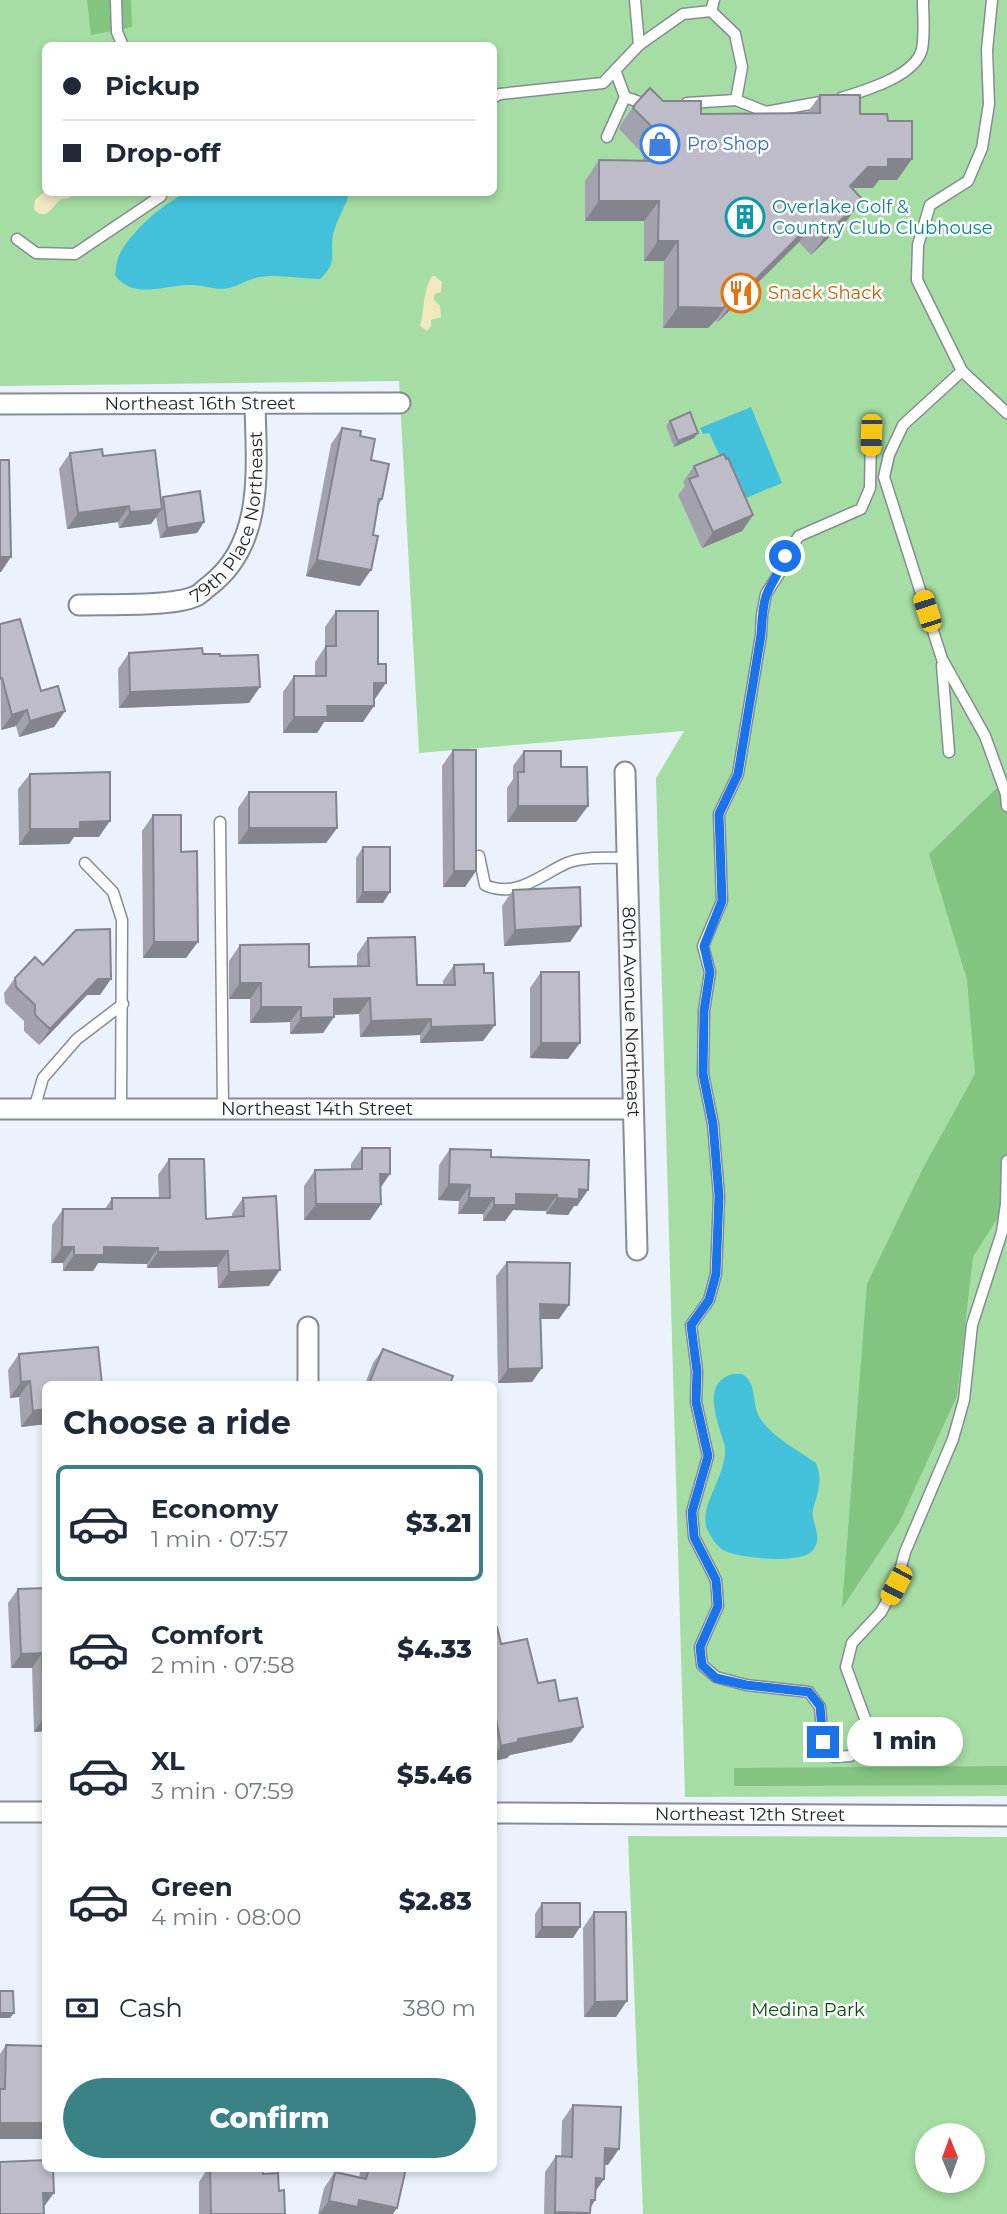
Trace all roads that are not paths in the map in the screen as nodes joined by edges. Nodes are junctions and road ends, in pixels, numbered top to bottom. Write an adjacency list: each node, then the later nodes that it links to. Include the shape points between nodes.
1 (116, 0): 7 (lane)
2 (635, 0): 8 (lane)
3 (714, 0): 6 (lane)
4 (923, 0): 12 (lane, via 922,51 909,69 890,80 842,98 766,112)
5 (992, 0): 18 (lane, via 987,50 989,104 982,148 968,181 930,205 918,245 918,280)
6 (711, 11): 8 (lane, via 684,14); 12 (lane, via 735,34 742,67)
7 (121, 42)
8 (639, 45): 9 (lane)
9 (615, 70): 10 (lane, via 603,83); 11 (lane)
10 (497, 96)
11 (625, 97): 14 (lane); 15 (lane)
12 (736, 100): 13 (lane)
13 (677, 105)
14 (655, 107)
15 (607, 137)
16 (161, 196): 17 (lane, via 75,254 36,253)
17 (17, 239)
18 (962, 371): 22 (lane); 23 (lane, via 903,425)
19 (255, 403): 20 (street, Northeast 16th Street); 21 (street, Northeast 16th Street); 24 (street, 79th Place Northeast, via 251,523 238,554 221,577 195,596 166,602)
20 (400, 403)
21 (0, 404)
22 (1007, 413)
23 (889, 455): 25 (lane, via 884,477); 39 (lane, via 871,435 870,488 861,509 799,536 766,594 738,774 719,814 722,901 704,946 710,972 703,1074 719,1196 716,1274 709,1300 691,1325 696,1402 708,1456 692,1512 694,1537 716,1580 718,1606 700,1647 702,1665 716,1678 809,1692 820,1706 823,1742 834,1757 850,1756 863,1746 867,1724 846,1667 852,1643 881,1612 896,1585 905,1552 953,1439 964,1400 972,1325 1002,1232)
24 (79, 605)
25 (942, 659): 26 (lane); 28 (lane, via 985,736)
26 (949, 752)
27 (625, 772): 31 (street, 80th Avenue Northeast)
28 (1007, 806)
29 (220, 822): 37 (lane)
30 (479, 856): 31 (lane, via 485,885 509,890 568,863)
31 (627, 858): 38 (street, 80th Avenue Northeast)
32 (85, 863): 33 (lane, via 113,892 122,920)
33 (123, 1004): 35 (lane, via 78,1040 43,1077); 36 (lane)
34 (0, 1109): 35 (street, Northeast 14th Street)
35 (34, 1109): 36 (street, Northeast 14th Street)
36 (121, 1109): 37 (street, Northeast 14th Street)
37 (223, 1109): 38 (street, Northeast 14th Street)
38 (634, 1109): 40 (street, 80th Avenue Northeast)
39 (1007, 1161)
40 (637, 1250)
41 (308, 1327): 42 (street)
42 (308, 1381)
43 (0, 1812): 44 (street)
44 (42, 1812)
45 (497, 1813): 46 (street, Northeast 12th Street)
46 (1007, 1816)

